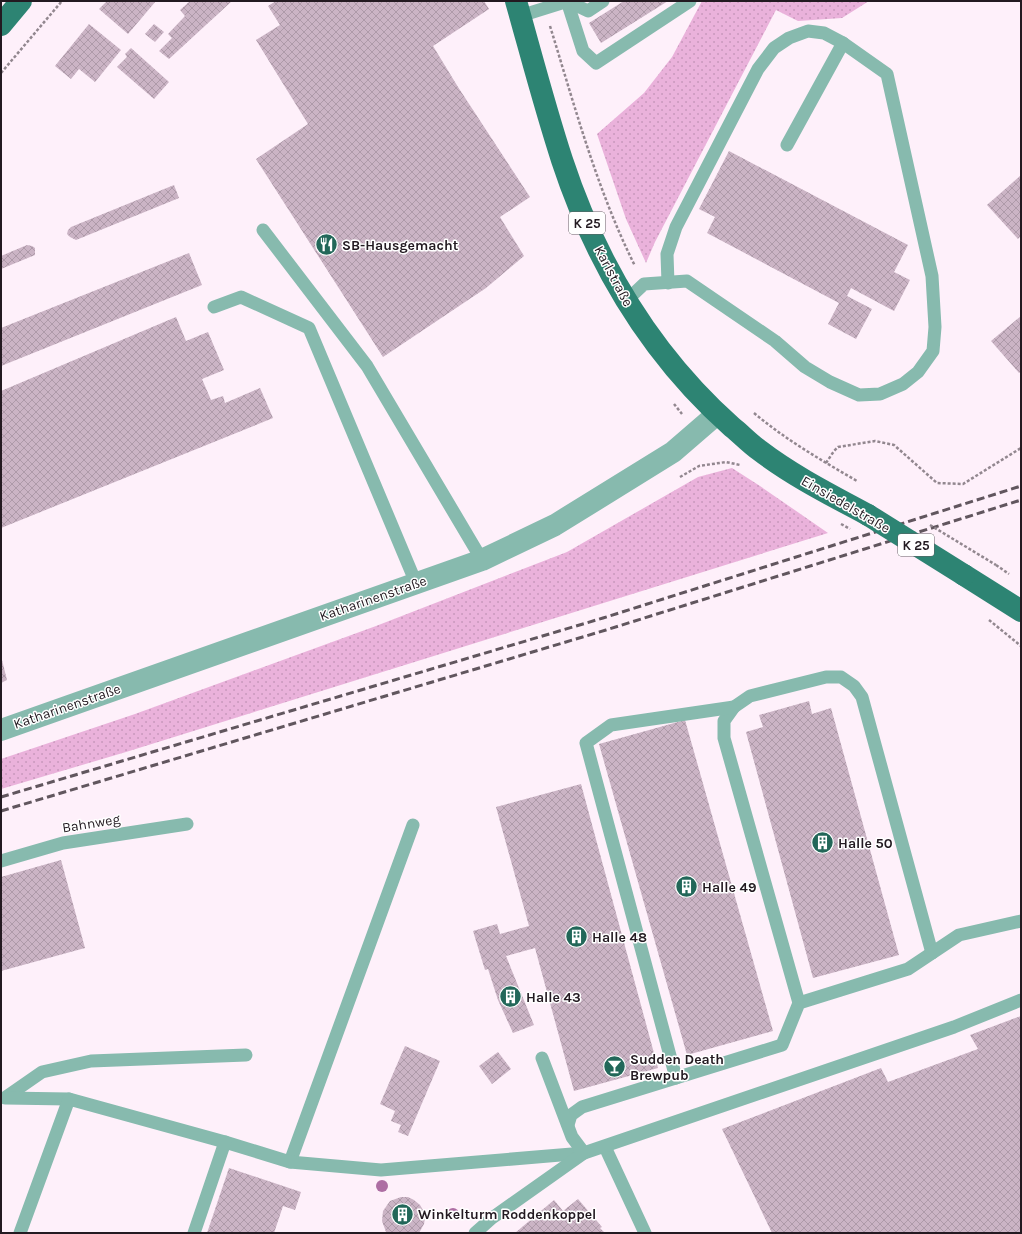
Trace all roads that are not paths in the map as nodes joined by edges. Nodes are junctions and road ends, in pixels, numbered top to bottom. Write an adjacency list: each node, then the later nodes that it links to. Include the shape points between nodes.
1 (21, 1): 6 (main road)
2 (568, 1): 3 (lane, via 588,11); 4 (lane, via 583,51 596,63); 5 (lane, via 544,8)
3 (603, 1)
4 (690, 1)
5 (518, 8): 11 (main road, Karlstraße / K 25, via 563,161 586,221)
6 (1, 25)
7 (843, 43): 8 (lane); 10 (lane, via 824,34 808,31 774,48 758,69 676,228 668,254); 10 (lane, via 887,74 932,276 935,327 933,351 918,372 903,384 880,394 859,395 830,382 806,367 775,341 687,281)
8 (787, 145)
9 (263, 230): 14 (lane, via 367,366)
10 (668, 283): 11 (lane, via 644,284)
11 (626, 301): 13 (main road, Karlstraße / K 25, via 648,335)
12 (214, 307): 15 (lane, via 241,297 309,328)
13 (717, 414): 14 (street, Katharinenstraße, via 673,452 555,525); 16 (main road, Einsiedelstraße / K 25, bridge, via 780,465 868,515)
14 (482, 560): 15 (street, Katharinenstraße)
15 (416, 583): 18 (street, Katharinenstraße)
16 (1021, 611)
17 (734, 707): 23 (lane, via 750,696 826,677 841,677 854,686 862,697); 25 (lane, via 724,721 724,738); 28 (lane, via 612,725 586,743)
18 (1, 730)
19 (187, 824): 21 (lane, Bahnweg, via 62,843)
20 (414, 825): 35 (lane)
21 (1, 861)
22 (1021, 921): 23 (lane, via 959,934)
23 (932, 953): 25 (lane, via 908,969)
24 (1021, 1000): 33 (lane, via 954,1027)
25 (799, 1003): 28 (lane, via 782,1045)
26 (246, 1056): 29 (lane, via 90,1061 42,1072)
27 (542, 1058): 31 (lane)
28 (676, 1078): 31 (lane, via 582,1107 571,1115)
29 (4, 1099): 30 (lane)
30 (69, 1099): 32 (lane); 36 (lane)
31 (568, 1125): 34 (lane, via 572,1137)
32 (225, 1142): 35 (lane); 37 (lane)
33 (605, 1147): 34 (lane); 39 (lane)
34 (584, 1153): 35 (lane, via 381,1170); 38 (lane, via 492,1218)
35 (290, 1162)
36 (20, 1233)
37 (194, 1233)
38 (475, 1233)
39 (645, 1233)

